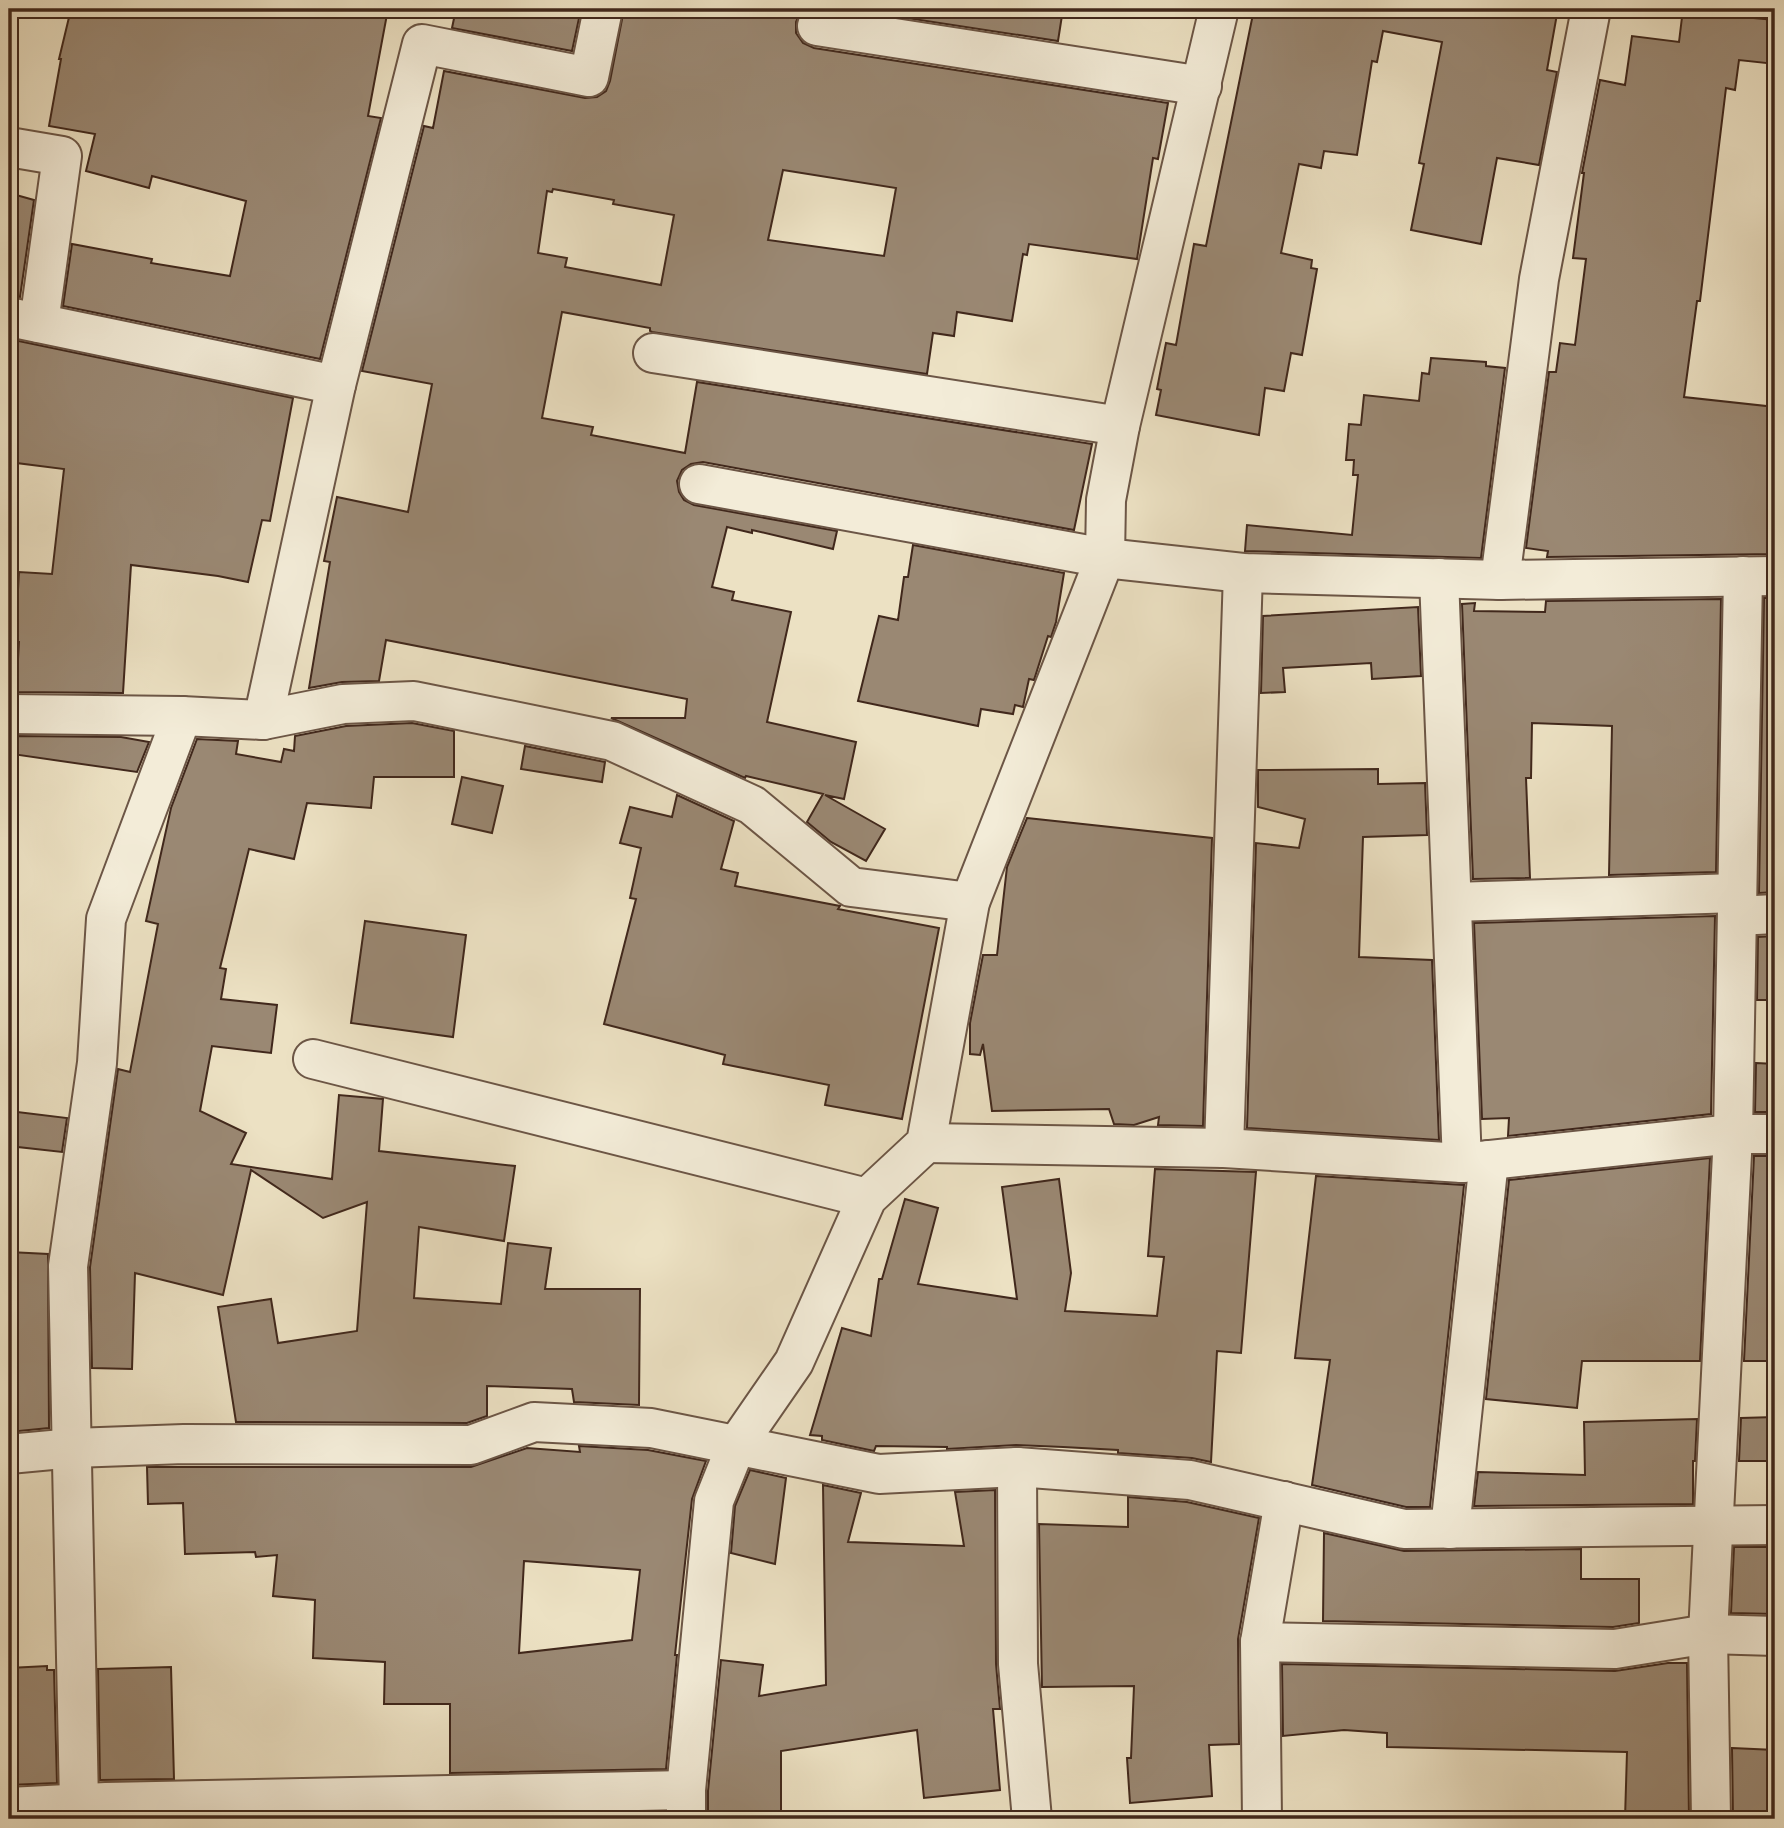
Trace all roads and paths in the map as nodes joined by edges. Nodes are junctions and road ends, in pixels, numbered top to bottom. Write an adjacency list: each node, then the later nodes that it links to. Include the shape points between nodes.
1 (603, 9): 9 (street, via 589,77 422,44)
2 (1219, 9): 5 (street)
3 (1591, 9): 16 (street, via 1539,279)
4 (817, 26): 5 (street)
5 (1202, 86): 10 (street)
6 (9, 147): 7 (street, via 62,156)
7 (24, 320): 9 (street)
8 (653, 353): 10 (street)
9 (336, 384): 19 (street)
10 (1120, 426): 12 (street, via 1106,500)
11 (699, 484): 12 (street)
12 (1104, 558): 13 (street); 20 (street)
13 (1243, 573): 15 (street); 28 (street)
14 (1759, 576): 16 (street); 22 (street)
15 (1439, 578): 16 (street); 21 (street)
16 (1500, 580)
17 (9, 714): 18 (street)
18 (182, 716): 19 (street); 32 (street, via 106,919 97,1063 68,1266)
19 (263, 720): 20 (street, via 343,704 414,701 612,741 752,805 852,887)
20 (970, 902): 27 (street)
21 (1452, 902): 22 (street); 29 (street)
22 (1737, 905): 23 (street); 25 (street)
23 (1775, 914)
24 (313, 1059): 30 (street)
25 (1732, 1134): 26 (street); 29 (street); 37 (street)
26 (1775, 1134)
27 (926, 1143): 28 (street); 30 (street)
28 (1224, 1148): 29 (street)
29 (1475, 1162): 38 (street)
30 (867, 1198): 31 (street, via 794,1362)
31 (736, 1446): 32 (street, via 650,1428 534,1422 471,1445); 34 (street, via 879,1474); 43 (street, via 714,1501)
32 (73, 1448): 33 (street); 42 (street)
33 (9, 1454)
34 (1017, 1467): 35 (street, via 1190,1480); 45 (street, via 1018,1664)
35 (1284, 1501): 38 (street, via 1404,1529); 41 (street)
36 (1775, 1525): 37 (street)
37 (1715, 1527): 38 (street); 39 (street)
38 (1450, 1529)
39 (1708, 1634): 40 (street); 41 (street, via 1615,1649); 47 (street)
40 (1775, 1636)
41 (1260, 1642): 46 (street)
42 (79, 1803): 43 (street); 44 (street)
43 (686, 1805)
44 (9, 1807)
45 (1032, 1819)
46 (1262, 1819)
47 (1711, 1819)

